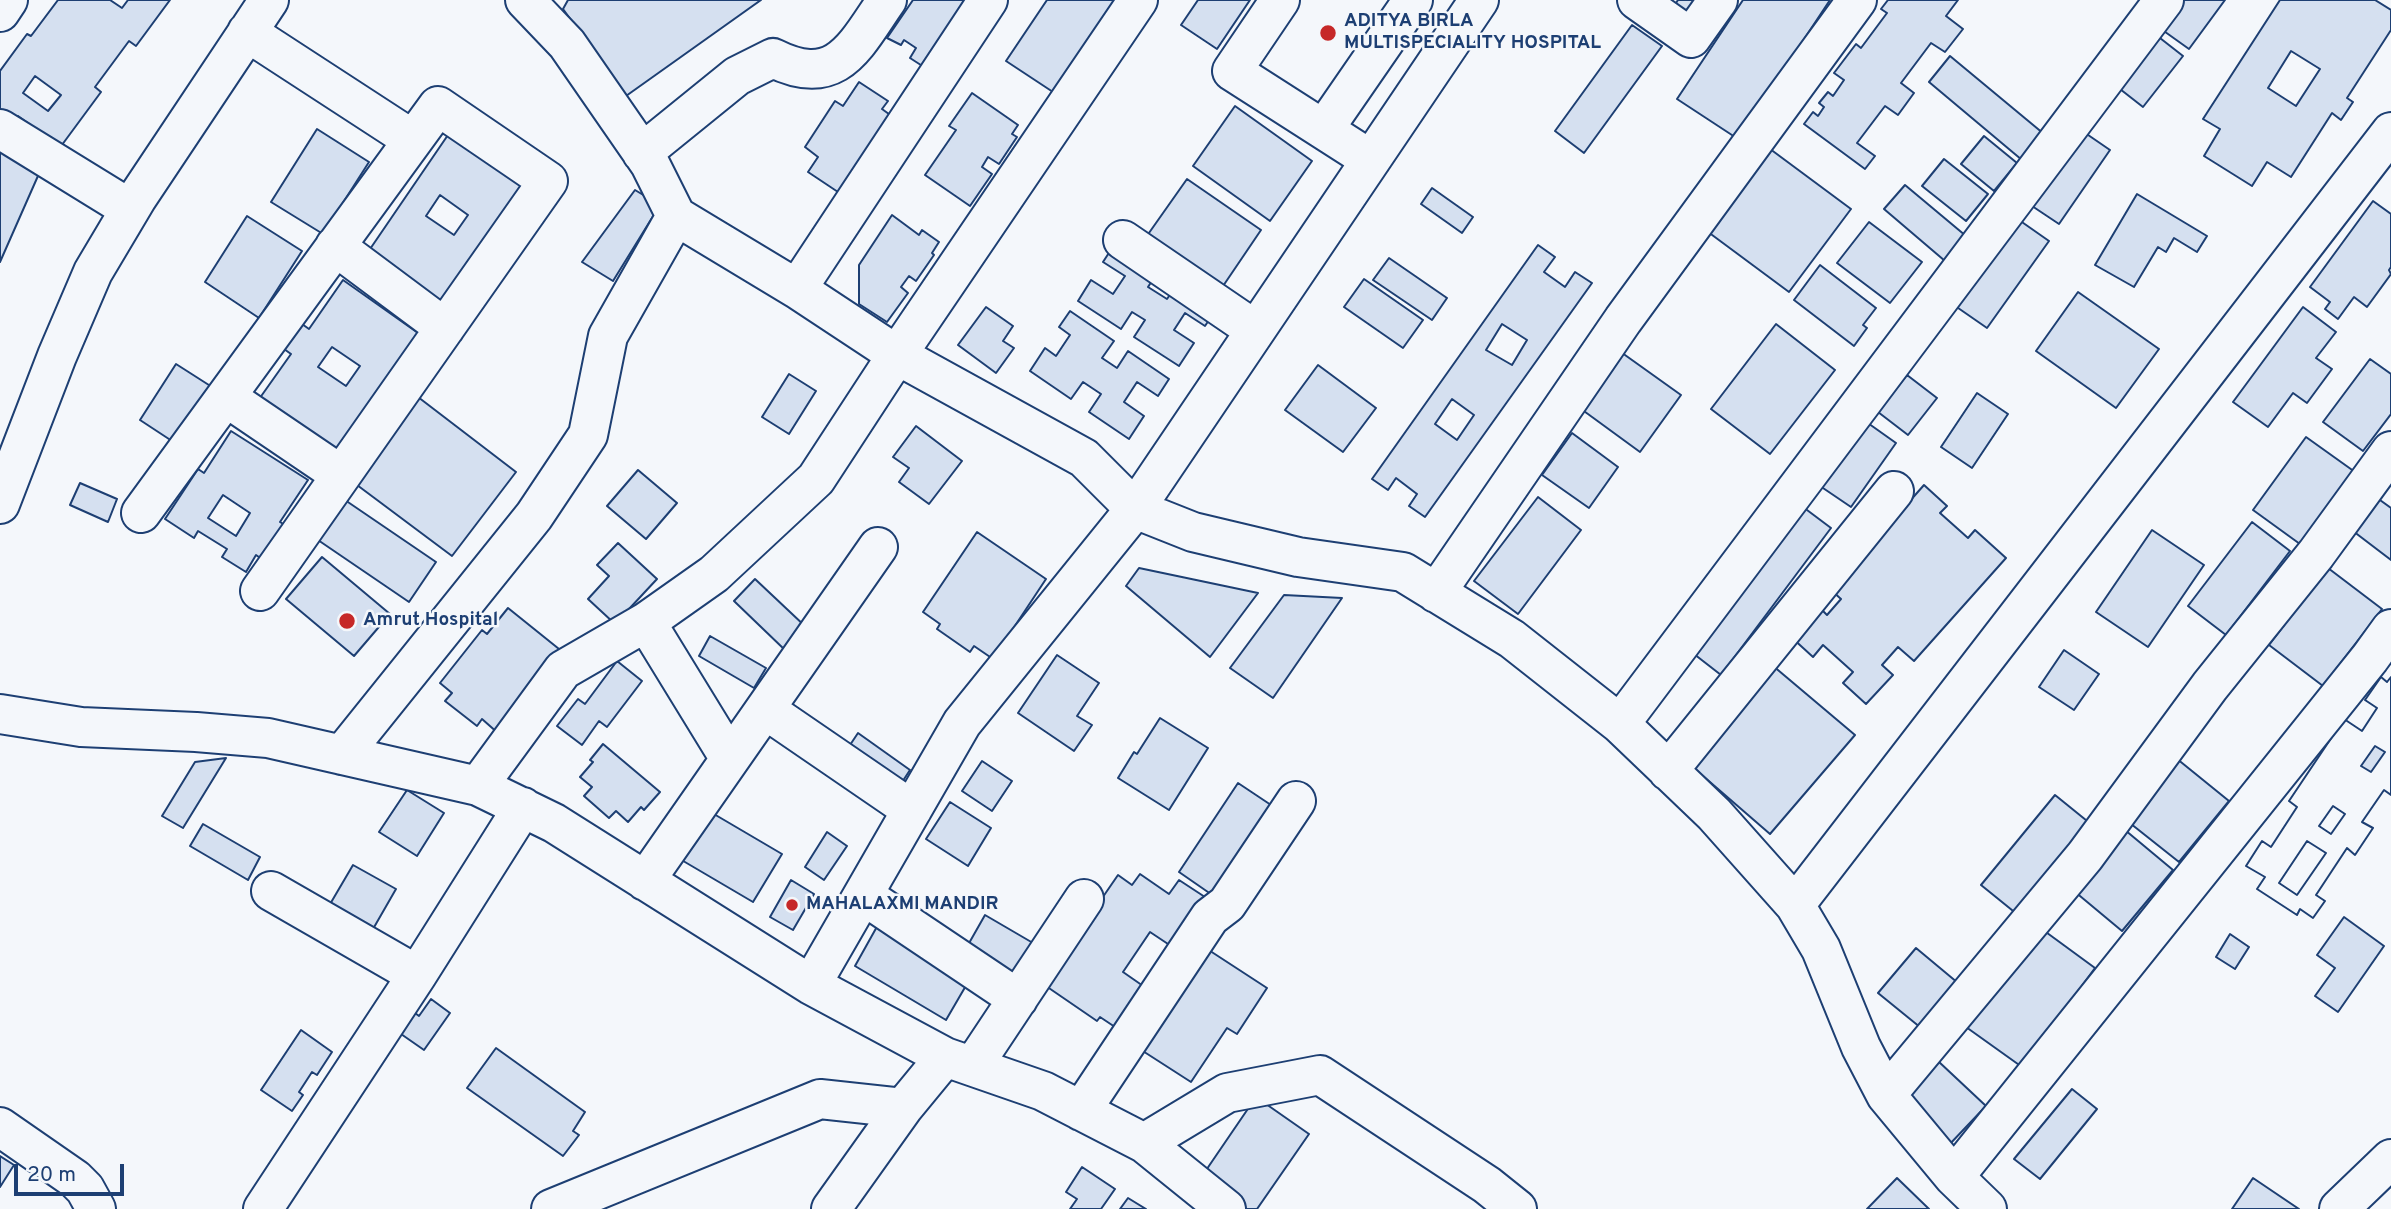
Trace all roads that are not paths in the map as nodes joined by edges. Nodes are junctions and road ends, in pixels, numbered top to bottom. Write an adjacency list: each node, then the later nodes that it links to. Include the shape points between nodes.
1 (8, 0): 14 (street)
2 (525, 0): 19 (street, via 567,44)
3 (887, 0): 19 (street, via 848,55 823,69 792,67 773,58 737,76)
4 (988, 0): 25 (street)
5 (1138, 0): 28 (street)
6 (1280, 0): 16 (street, via 1232,71)
7 (1413, 0): 16 (street)
8 (1637, 0): 9 (street, via 1691,38)
9 (1718, 0)
10 (1857, 0): 38 (street, via 1623,320)
11 (2164, 0): 43 (street)
12 (1467, 4): 20 (street)
13 (257, 10): 18 (street); 21 (street)
14 (0, 12)
15 (0, 129): 21 (street)
16 (1324, 129): 20 (street)
17 (2391, 132): 55 (street)
18 (413, 140): 24 (street); 26 (street, via 438,106 548,181)
19 (642, 153): 22 (street)
20 (1371, 160): 27 (street)
21 (130, 209): 33 (street, via 93,272)
22 (676, 216): 25 (street); 44 (street, via 608,336 588,435 534,516)
23 (1123, 240): 27 (street)
24 (335, 246): 26 (street); 29 (street)
25 (797, 289): 28 (street)
26 (444, 328): 31 (street)
27 (1255, 330): 34 (street)
28 (897, 355): 34 (street, via 1084,458); 39 (street, via 817,479 714,574)
29 (226, 397): 31 (street); 35 (street)
30 (2391, 452): 60 (street, via 2085,856)
31 (341, 475): 37 (street)
32 (1895, 491): 46 (street)
33 (0, 504)
34 (1135, 509): 38 (street, via 1193,532 1298,557 1403,572); 50 (street, via 962,723)
35 (141, 513)
36 (878, 547): 41 (street)
37 (260, 591)
38 (1436, 593): 43 (street, via 1512,639)
39 (646, 622): 45 (street); 47 (street, via 563,670)
40 (2391, 629): 66 (street)
41 (766, 710): 45 (street); 50 (street)
42 (0, 714): 44 (street, via 81,727 268,738)
43 (1620, 724): 46 (street)
44 (342, 755): 47 (street)
45 (730, 759): 51 (street)
46 (1668, 771): 55 (street)
47 (478, 786): 49 (street)
48 (1296, 801): 62 (street, via 1227,904 1210,917)
49 (523, 807): 51 (street); 56 (street)
50 (912, 810): 53 (street)
51 (646, 881): 57 (street)
52 (271, 891): 56 (street)
53 (863, 895): 57 (street); 58 (street)
54 (1084, 899): 58 (street)
55 (1794, 905): 60 (street, via 1821,949)
56 (417, 975): 68 (street)
57 (811, 985): 59 (street)
58 (1018, 999): 59 (street)
59 (959, 1061): 61 (street); 62 (street, via 1042,1091)
60 (1886, 1095): 66 (street)
61 (904, 1108): 69 (street, via 820,1099); 70 (street)
62 (1081, 1111): 64 (street)
63 (0, 1127): 67 (street, via 75,1179)
64 (1144, 1143): 71 (street); 72 (street, via 1227,1093 1321,1075)
65 (2391, 1159): 74 (street)
66 (1954, 1177): 73 (street)
67 (96, 1209)
68 (263, 1209)
69 (551, 1209)
70 (831, 1209)
71 (1226, 1209)
72 (1517, 1209)
73 (1987, 1209)
74 (2339, 1209)

